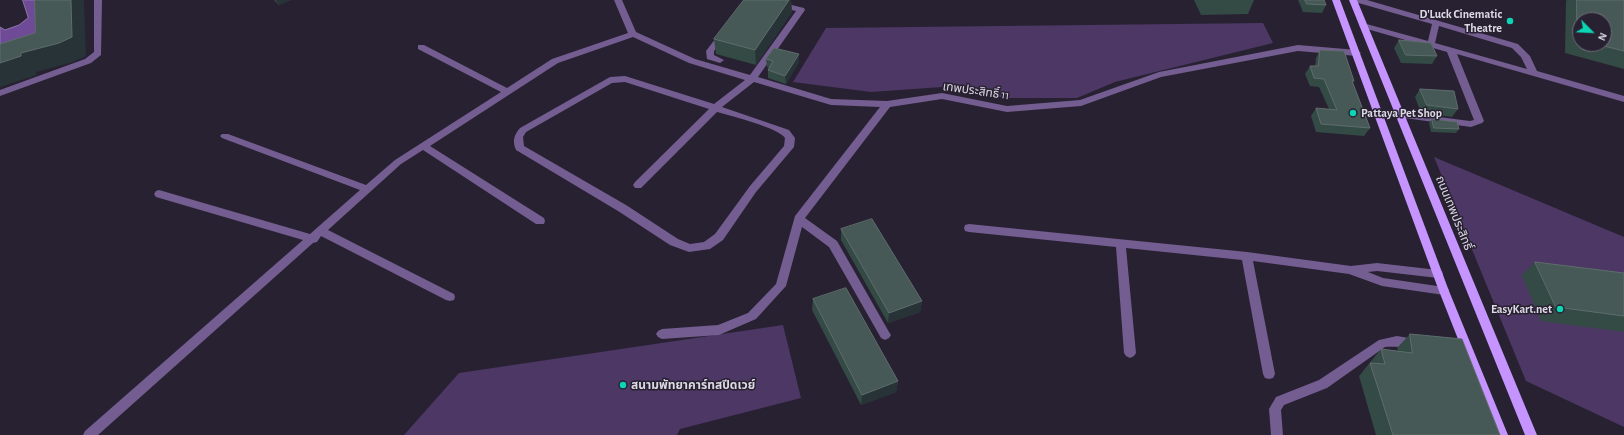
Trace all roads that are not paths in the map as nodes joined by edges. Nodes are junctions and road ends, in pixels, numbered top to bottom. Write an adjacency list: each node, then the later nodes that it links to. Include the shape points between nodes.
1 (98, 0): 19 (street, via 98,53 95,57 88,62)
2 (618, 0): 10 (street)
3 (762, 0): 17 (street, via 802,10)
4 (1336, 0): 14 (main road)
5 (1353, 0): 8 (main road, ถนนเทพประสิทธิ์)
6 (1358, 0): 7 (street)
7 (1436, 22): 11 (street); 16 (street, via 1515,46 1529,59)
8 (1363, 24): 11 (street); 23 (main road, ถนนเทพประสิทธิ์)
9 (729, 26): 15 (street, via 710,51 710,57)
10 (633, 34): 17 (street, เทพประสิทธิ์ 11, via 692,61); 18 (street, via 555,61)
11 (1431, 44): 13 (street)
12 (422, 47): 18 (street)
13 (1451, 50): 16 (street); 23 (street, via 1479,121 1471,124)
14 (1357, 53): 21 (street, เทพประสิทธิ์ 11, via 1298,48 1159,75 1081,104 1007,109 942,96); 37 (main road)
15 (720, 60)
16 (1533, 73): 20 (street)
17 (752, 79): 21 (street, เทพประสิทธิ์ 11, via 830,102); 22 (street)
18 (508, 92): 25 (street)
19 (0, 93)
20 (1624, 99)
21 (887, 104): 29 (street)
22 (715, 108): 22 (street, via 633,81 610,80 523,130 517,142 519,148 622,208 674,242 689,248 706,246 719,237 753,189 789,147 790,138 786,132 772,126); 26 (street)
23 (1400, 115): 50 (main road, ถนนเทพประสิทธิ์)
24 (225, 136): 27 (street)
25 (423, 146): 27 (street, via 398,162); 30 (street)
26 (638, 185)
27 (367, 190): 32 (street)
28 (159, 194): 33 (street)
29 (799, 219): 40 (street, via 781,286 752,316 719,330); 41 (street, via 833,244)
30 (540, 221)
31 (969, 228): 34 (street)
32 (321, 231): 33 (street); 39 (street)
33 (313, 239): 47 (street)
34 (1121, 244): 35 (street); 45 (street)
35 (1247, 256): 36 (street); 46 (street)
36 (1350, 270): 37 (street, via 1378,267); 38 (street, via 1382,282)
37 (1438, 274): 38 (main road)
38 (1444, 291): 44 (main road)
39 (450, 297)
40 (662, 334)
41 (885, 335)
42 (1428, 344): 48 (street, via 1397,341 1383,343 1323,384 1280,401 1275,409)
43 (1450, 346): 44 (street)
44 (1465, 347): 49 (main road)
45 (1130, 353)
46 (1269, 374)
47 (89, 435)
48 (1277, 435)
49 (1502, 435)
50 (1531, 435)

